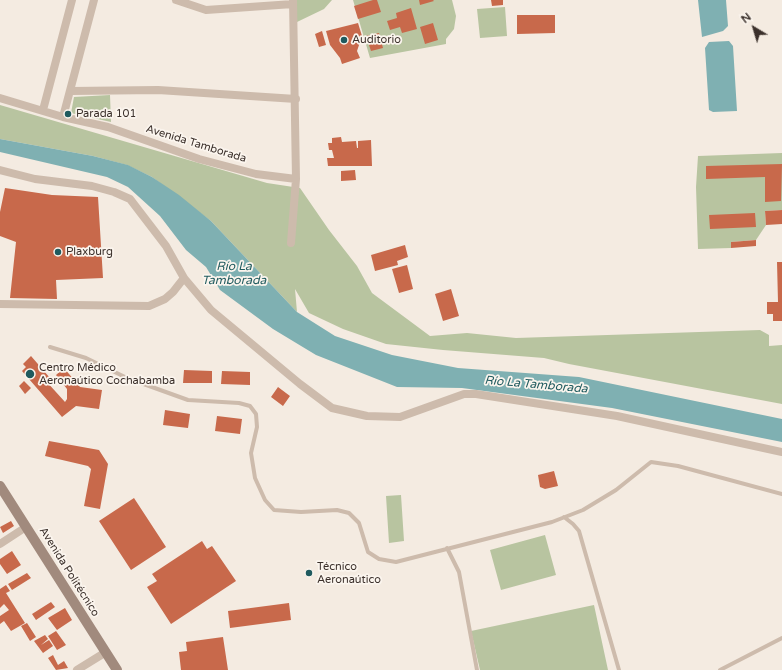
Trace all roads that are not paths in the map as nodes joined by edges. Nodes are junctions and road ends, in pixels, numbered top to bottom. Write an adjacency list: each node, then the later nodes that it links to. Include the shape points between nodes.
1 (72, 0): 8 (street)
2 (94, 0): 5 (street)
3 (176, 0): 4 (street, via 206,10)
4 (293, 2): 7 (street)
5 (71, 91): 7 (street, via 158,90); 9 (street)
6 (0, 98): 8 (street, Avenida Tamborada)
7 (296, 99): 11 (street)
8 (43, 110): 9 (street, Avenida Tamborada)
9 (63, 117): 11 (street, Avenida Tamborada, via 108,127 199,159 256,174)
10 (0, 170): 13 (street, via 35,179 92,186 130,199 166,246)
11 (296, 179): 12 (street)
12 (291, 243)
13 (184, 278): 14 (street, via 173,292 149,306); 16 (street, via 211,310 332,408 367,416 400,417 464,394 476,394 617,416)
14 (0, 304)
15 (50, 347): 22 (lane, via 86,358 127,378 188,400 250,406 256,414 257,427 250,453 255,478 265,500 274,510 337,510 349,513 359,523 368,552 379,559 396,562)
16 (782, 452)
17 (0, 486): 20 (main road, Avenida Politécnico)
18 (782, 494): 19 (lane, via 678,466 651,462 616,490 583,510)
19 (564, 517): 22 (lane, via 512,533); 28 (lane, via 579,531)
20 (26, 527): 21 (street); 24 (main road, Avenida Politécnico)
21 (0, 544)
22 (448, 548): 27 (lane, via 459,572)
23 (782, 638): 29 (lane)
24 (106, 652): 25 (street); 26 (main road, Avenida Politécnico)
25 (77, 670)
26 (117, 670)
27 (477, 670)
28 (619, 670)
29 (720, 670)

